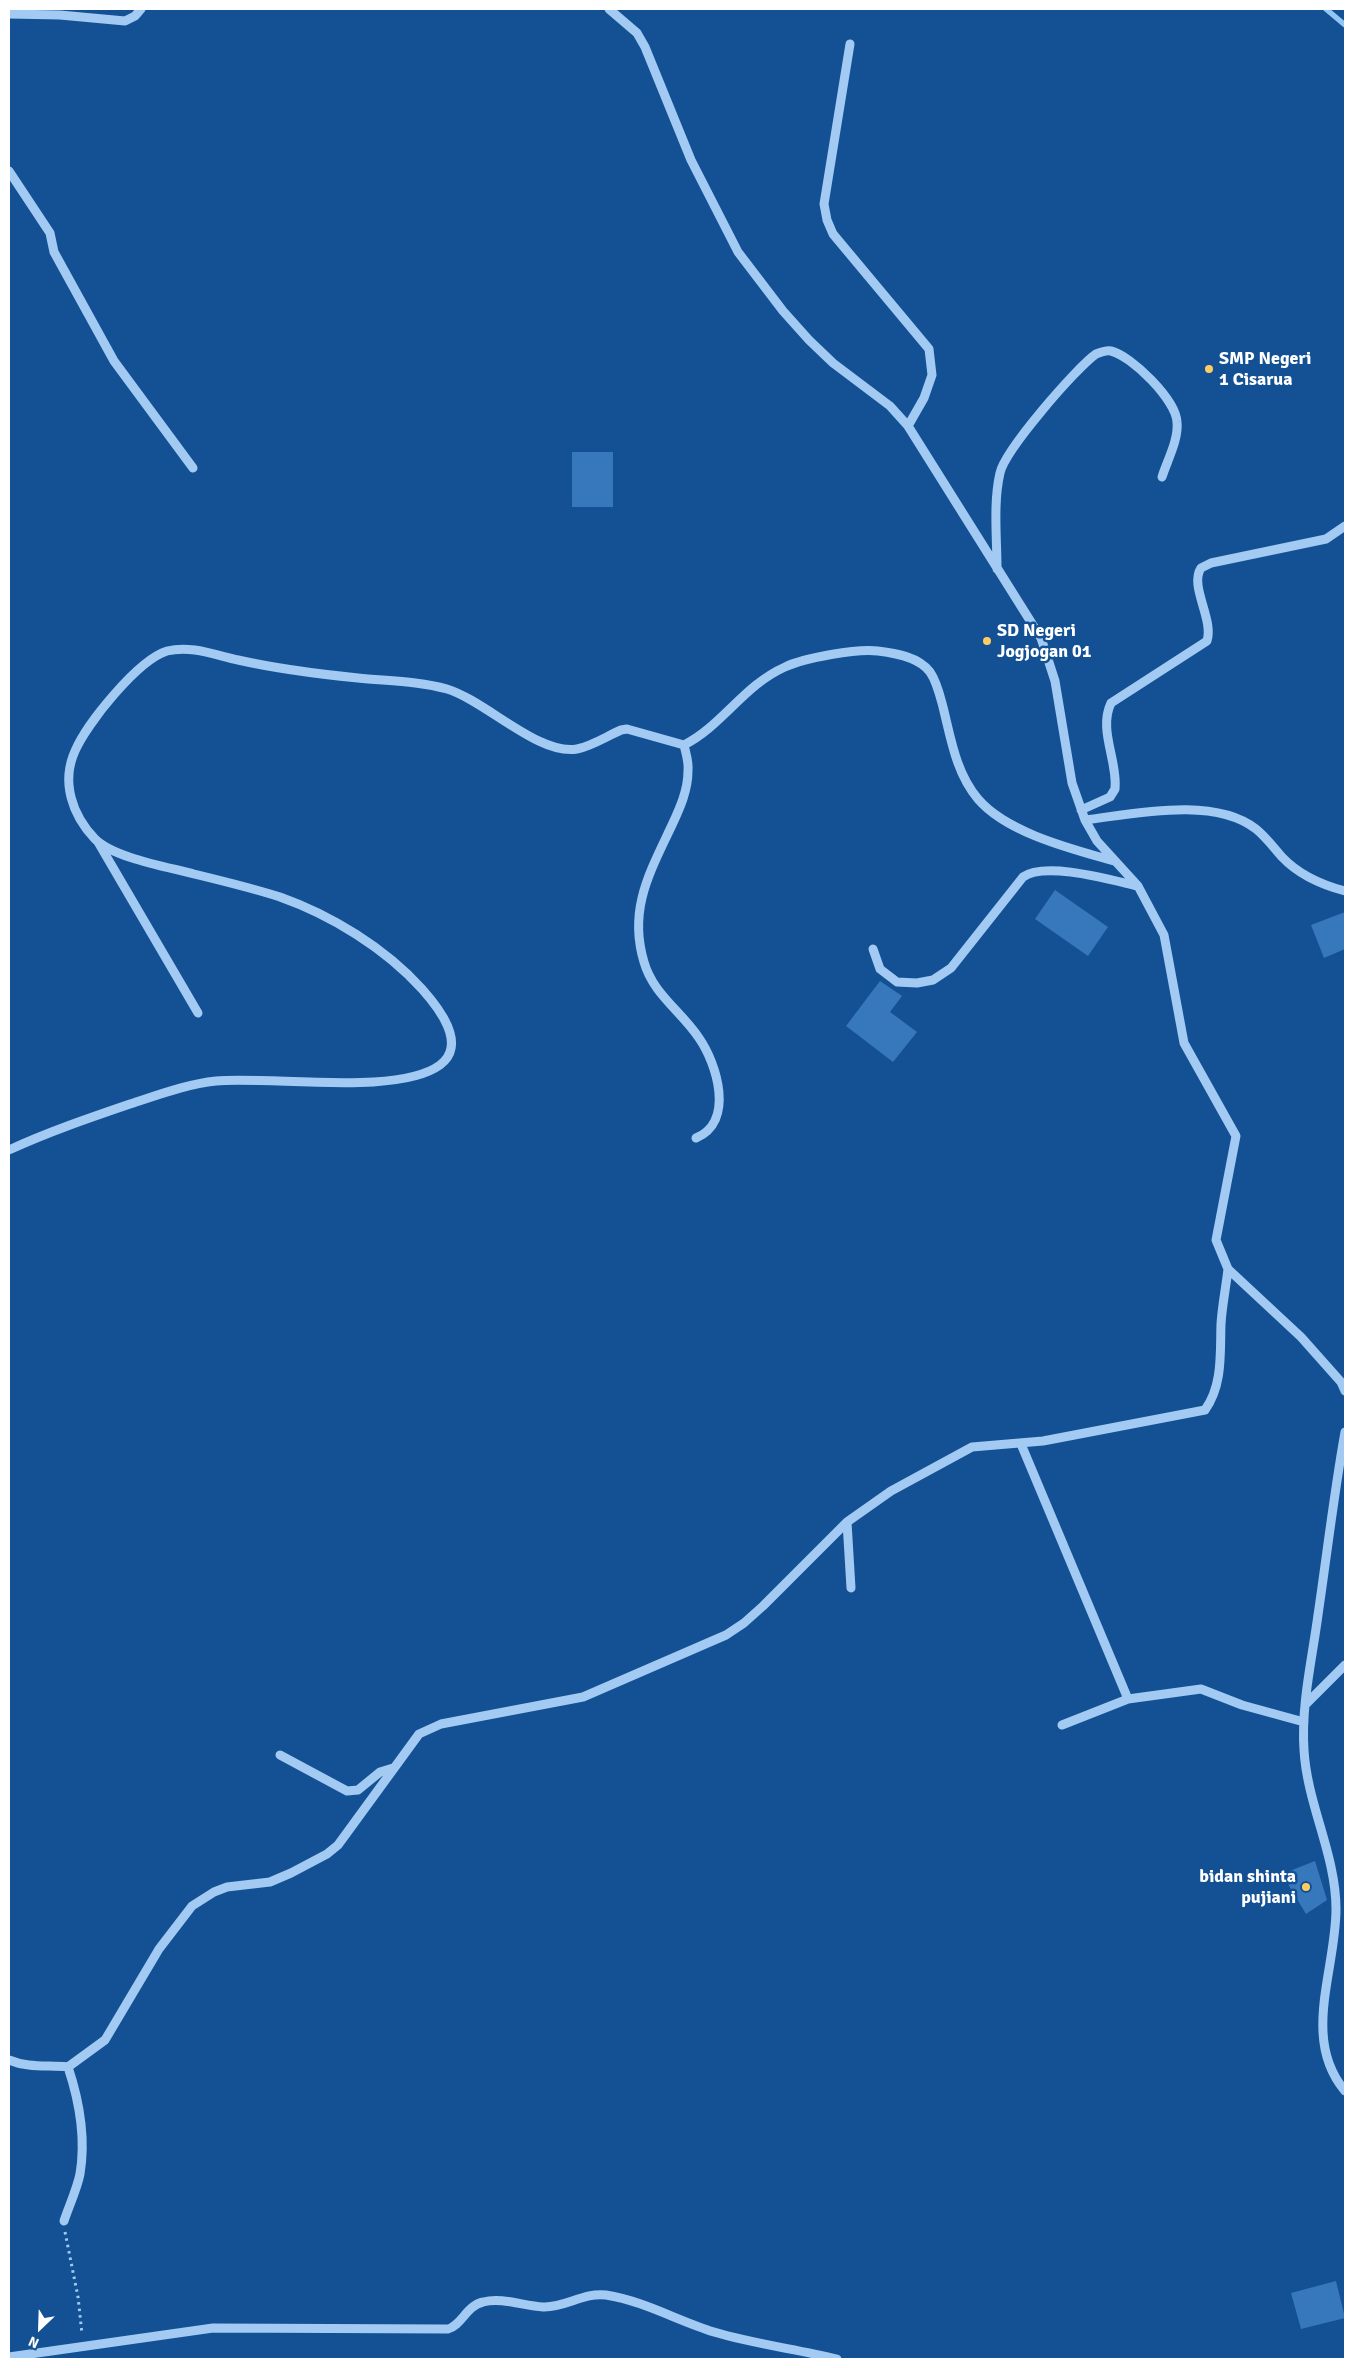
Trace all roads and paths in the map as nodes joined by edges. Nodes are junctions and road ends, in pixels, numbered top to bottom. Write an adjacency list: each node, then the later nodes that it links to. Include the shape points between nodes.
1 (141, 9): 3 (street, via 124,21)
2 (609, 9): 6 (street, via 637,33 646,47 694,168 745,262 809,340 833,363 890,406)
3 (9, 14)
4 (850, 44): 6 (street, via 824,204 833,234 929,350 932,375 924,398)
5 (9, 171): 7 (street, via 50,233 54,252 114,362)
6 (908, 426): 10 (street)
7 (193, 468)
8 (1162, 477): 10 (street, via 1177,432 1176,415 1160,391 1130,361 1113,352 1096,354 1026,430 1003,463 998,486)
9 (1345, 526): 12 (street, via 1326,539 1211,563 1201,568 1198,579 1209,631 1207,641 1111,703 1108,736 1115,789 1110,797)
10 (997, 569): 12 (street, via 1041,638 1048,657 1062,716 1072,783)
11 (684, 745): 14 (street, via 627,729 581,749 555,750 470,699 438,687 310,673 239,661 193,649 164,652 134,674 112,696 79,740 69,764 68,793); 15 (street, via 704,733 752,686 787,666 861,650 906,657 919,663 933,677 961,771 985,807 1040,838); 20 (street, via 688,770 684,796 642,893 637,917 648,975 655,988 706,1048 716,1075 719,1110 710,1129)
12 (1082, 810): 13 (street)
13 (1085, 820): 15 (street); 17 (street, via 1147,812 1220,813 1254,828 1306,876)
14 (98, 842): 19 (street); 21 (street, via 123,854 280,897 328,918 383,954 420,987 440,1011 451,1034 452,1049 442,1064 422,1074 381,1081 215,1081 187,1087 74,1123)
15 (1114, 861): 16 (street)
16 (1138, 886): 18 (street, via 1086,875 1043,871 1028,873 951,968 925,982 902,983 889,978 876,964); 22 (street, via 1167,941 1184,1043 1236,1136 1216,1240)
17 (1345, 891)
18 (873, 949)
19 (198, 1013)
20 (696, 1138)
21 (9, 1150)
22 (1228, 1270): 23 (street, via 1301,1337 1341,1382); 25 (street, via 1221,1323 1221,1364 1205,1410)
23 (1345, 1391)
24 (1345, 1432): 30 (street)
25 (1021, 1444): 26 (street, via 972,1446 891,1491); 29 (street)
26 (847, 1522): 27 (street); 34 (street, via 763,1606 726,1635 583,1698 427,1729)
27 (852, 1588)
28 (1345, 1666): 30 (street)
29 (1128, 1699): 31 (street, via 1201,1689 1242,1705); 32 (street)
30 (1305, 1705): 31 (street)
31 (1304, 1722): 37 (street, via 1306,1772 1336,1899 1336,1926 1325,1990 1324,2050 1330,2070)
32 (1062, 1725)
33 (280, 1755): 34 (street, via 347,1791 358,1790 380,1772)
34 (394, 1768): 36 (street, via 338,1845 327,1854 270,1882 227,1887 192,1906 159,1948 105,2040)
35 (9, 2060): 36 (street, via 30,2067 42,2064)
36 (68, 2066): 38 (street, via 80,2105 80,2174)
37 (1345, 2091)
38 (64, 2222): 39 (path)
39 (84, 2347): 40 (street); 41 (street, via 213,2328 448,2330 469,2308 482,2302 545,2307 606,2295 762,2345)
40 (9, 2357)
41 (837, 2359)

